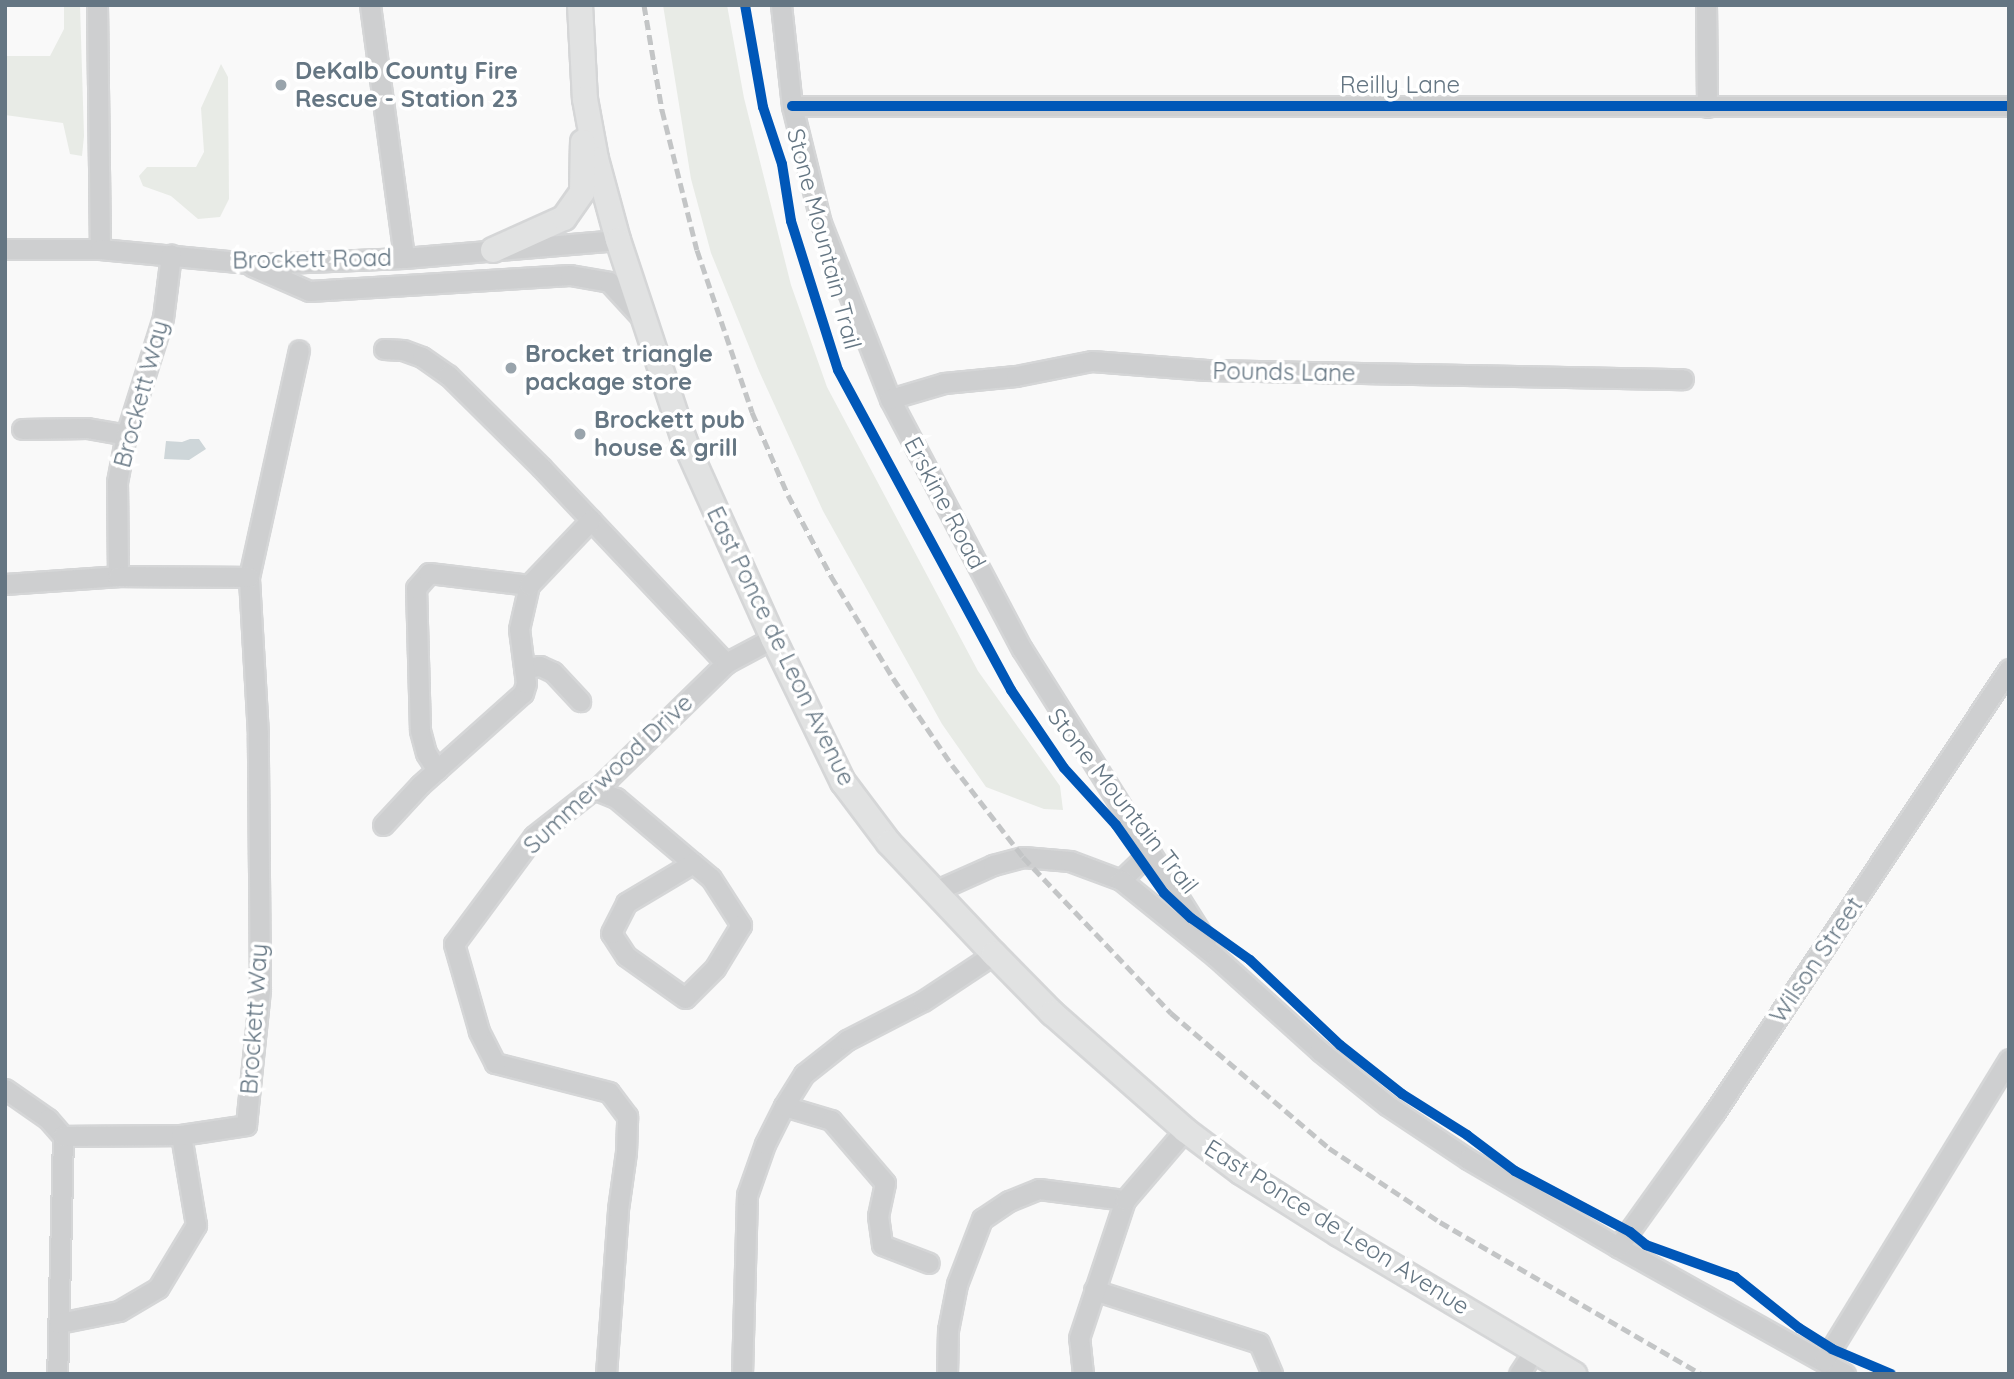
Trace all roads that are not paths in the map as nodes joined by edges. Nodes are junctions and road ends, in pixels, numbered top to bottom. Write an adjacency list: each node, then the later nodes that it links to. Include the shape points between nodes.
1 (97, 5): 12 (street)
2 (370, 5): 15 (street)
3 (580, 5): 6 (main road, East Ponce de Leon Avenue)
4 (782, 5): 7 (street, Erskine Road)
5 (1706, 5): 9 (street)
6 (585, 99): 10 (main road, East Ponce de Leon Avenue); 13 (main road, via 582,192 564,218)
7 (792, 106): 9 (street, Reilly Lane); 21 (street, Erskine Road, via 821,223)
8 (2009, 106): 9 (street, Reilly Lane)
9 (1707, 107)
10 (618, 240): 13 (street, Brockett Road); 17 (main road, East Ponce de Leon Avenue)
11 (5, 249): 12 (street, Brockett Road)
12 (100, 249): 14 (street, Brockett Road)
13 (493, 250): 15 (street, Brockett Road)
14 (171, 255): 16 (street, Brockett Road); 23 (street, Brockett Way, via 163,318)
15 (404, 258): 16 (street, Brockett Road)
16 (241, 262): 17 (street, via 309,291 570,275 608,282)
17 (645, 321): 29 (main road, East Ponce de Leon Avenue, via 684,440)
18 (384, 349): 24 (street, via 422,357 448,375)
19 (299, 350): 26 (street, Brockett Way)
20 (1683, 379): 21 (street, Pounds Lane, via 1207,370 1092,361 1016,376 944,383)
21 (890, 399): 37 (street, Erskine Road, via 1022,649)
22 (22, 429): 23 (street, via 87,428)
23 (126, 435): 25 (street, Brockett Way, via 117,482)
24 (591, 520): 28 (street); 30 (street)
25 (118, 576): 26 (street); 27 (street)
26 (249, 577): 47 (street, Brockett Way, via 258,735 260,989 246,1125)
27 (5, 584)
28 (529, 585): 31 (street, via 519,629); 34 (street, via 429,573 416,588 420,730 426,754)
29 (773, 638): 30 (street, Summerwood Drive); 40 (main road, East Ponce de Leon Avenue, via 844,782 889,843)
30 (726, 663): 35 (street, Summerwood Drive)
31 (524, 668): 33 (street, via 540,666 553,672); 34 (street, via 523,694)
32 (2009, 669): 50 (street, Wilson Street, via 1714,1113)
33 (580, 701)
34 (437, 770): 36 (street)
35 (596, 790): 38 (street, via 616,798); 57 (street, Summerwood Drive, via 534,836 454,944 479,1031 495,1063 608,1092 627,1116)
36 (383, 825)
37 (1150, 852): 39 (street); 42 (street, Erskine Road)
38 (693, 863): 38 (street, via 711,878 741,925 715,968 685,998 626,956 611,933 626,903)
39 (1121, 880): 40 (street, via 1070,861 1023,857); 42 (street)
40 (936, 891): 41 (main road, East Ponce de Leon Avenue)
41 (994, 954): 45 (street, via 923,1002 847,1040 804,1074); 46 (main road, East Ponce de Leon Avenue, via 1052,1013)
42 (1216, 957): 50 (street, via 1387,1105 1468,1159)
43 (2009, 1059): 55 (street)
44 (5, 1089): 48 (street, via 48,1119)
45 (783, 1106): 51 (street, via 831,1121 885,1183 878,1216 882,1245); 58 (street, via 747,1195)
46 (1185, 1130): 49 (street); 54 (main road, East Ponce de Leon Avenue, via 1328,1227)
47 (181, 1135): 48 (street); 53 (street, via 196,1225 158,1288 119,1311)
48 (63, 1136): 53 (street)
49 (1125, 1200): 52 (street); 59 (street, via 1040,1189 1009,1201 982,1219 957,1284 948,1330)
50 (1618, 1247): 55 (street)
51 (929, 1263)
52 (1094, 1290): 60 (street, via 1079,1338); 61 (street, via 1259,1343)
53 (59, 1323): 56 (street)
54 (1535, 1349): 62 (street); 63 (main road, East Ponce de Leon Avenue)
55 (1824, 1362): 64 (street)
56 (57, 1374)
57 (606, 1374)
58 (742, 1374)
59 (947, 1374)
60 (1083, 1374)
61 (1272, 1374)
62 (1519, 1374)
63 (1574, 1374)
64 (1845, 1374)

